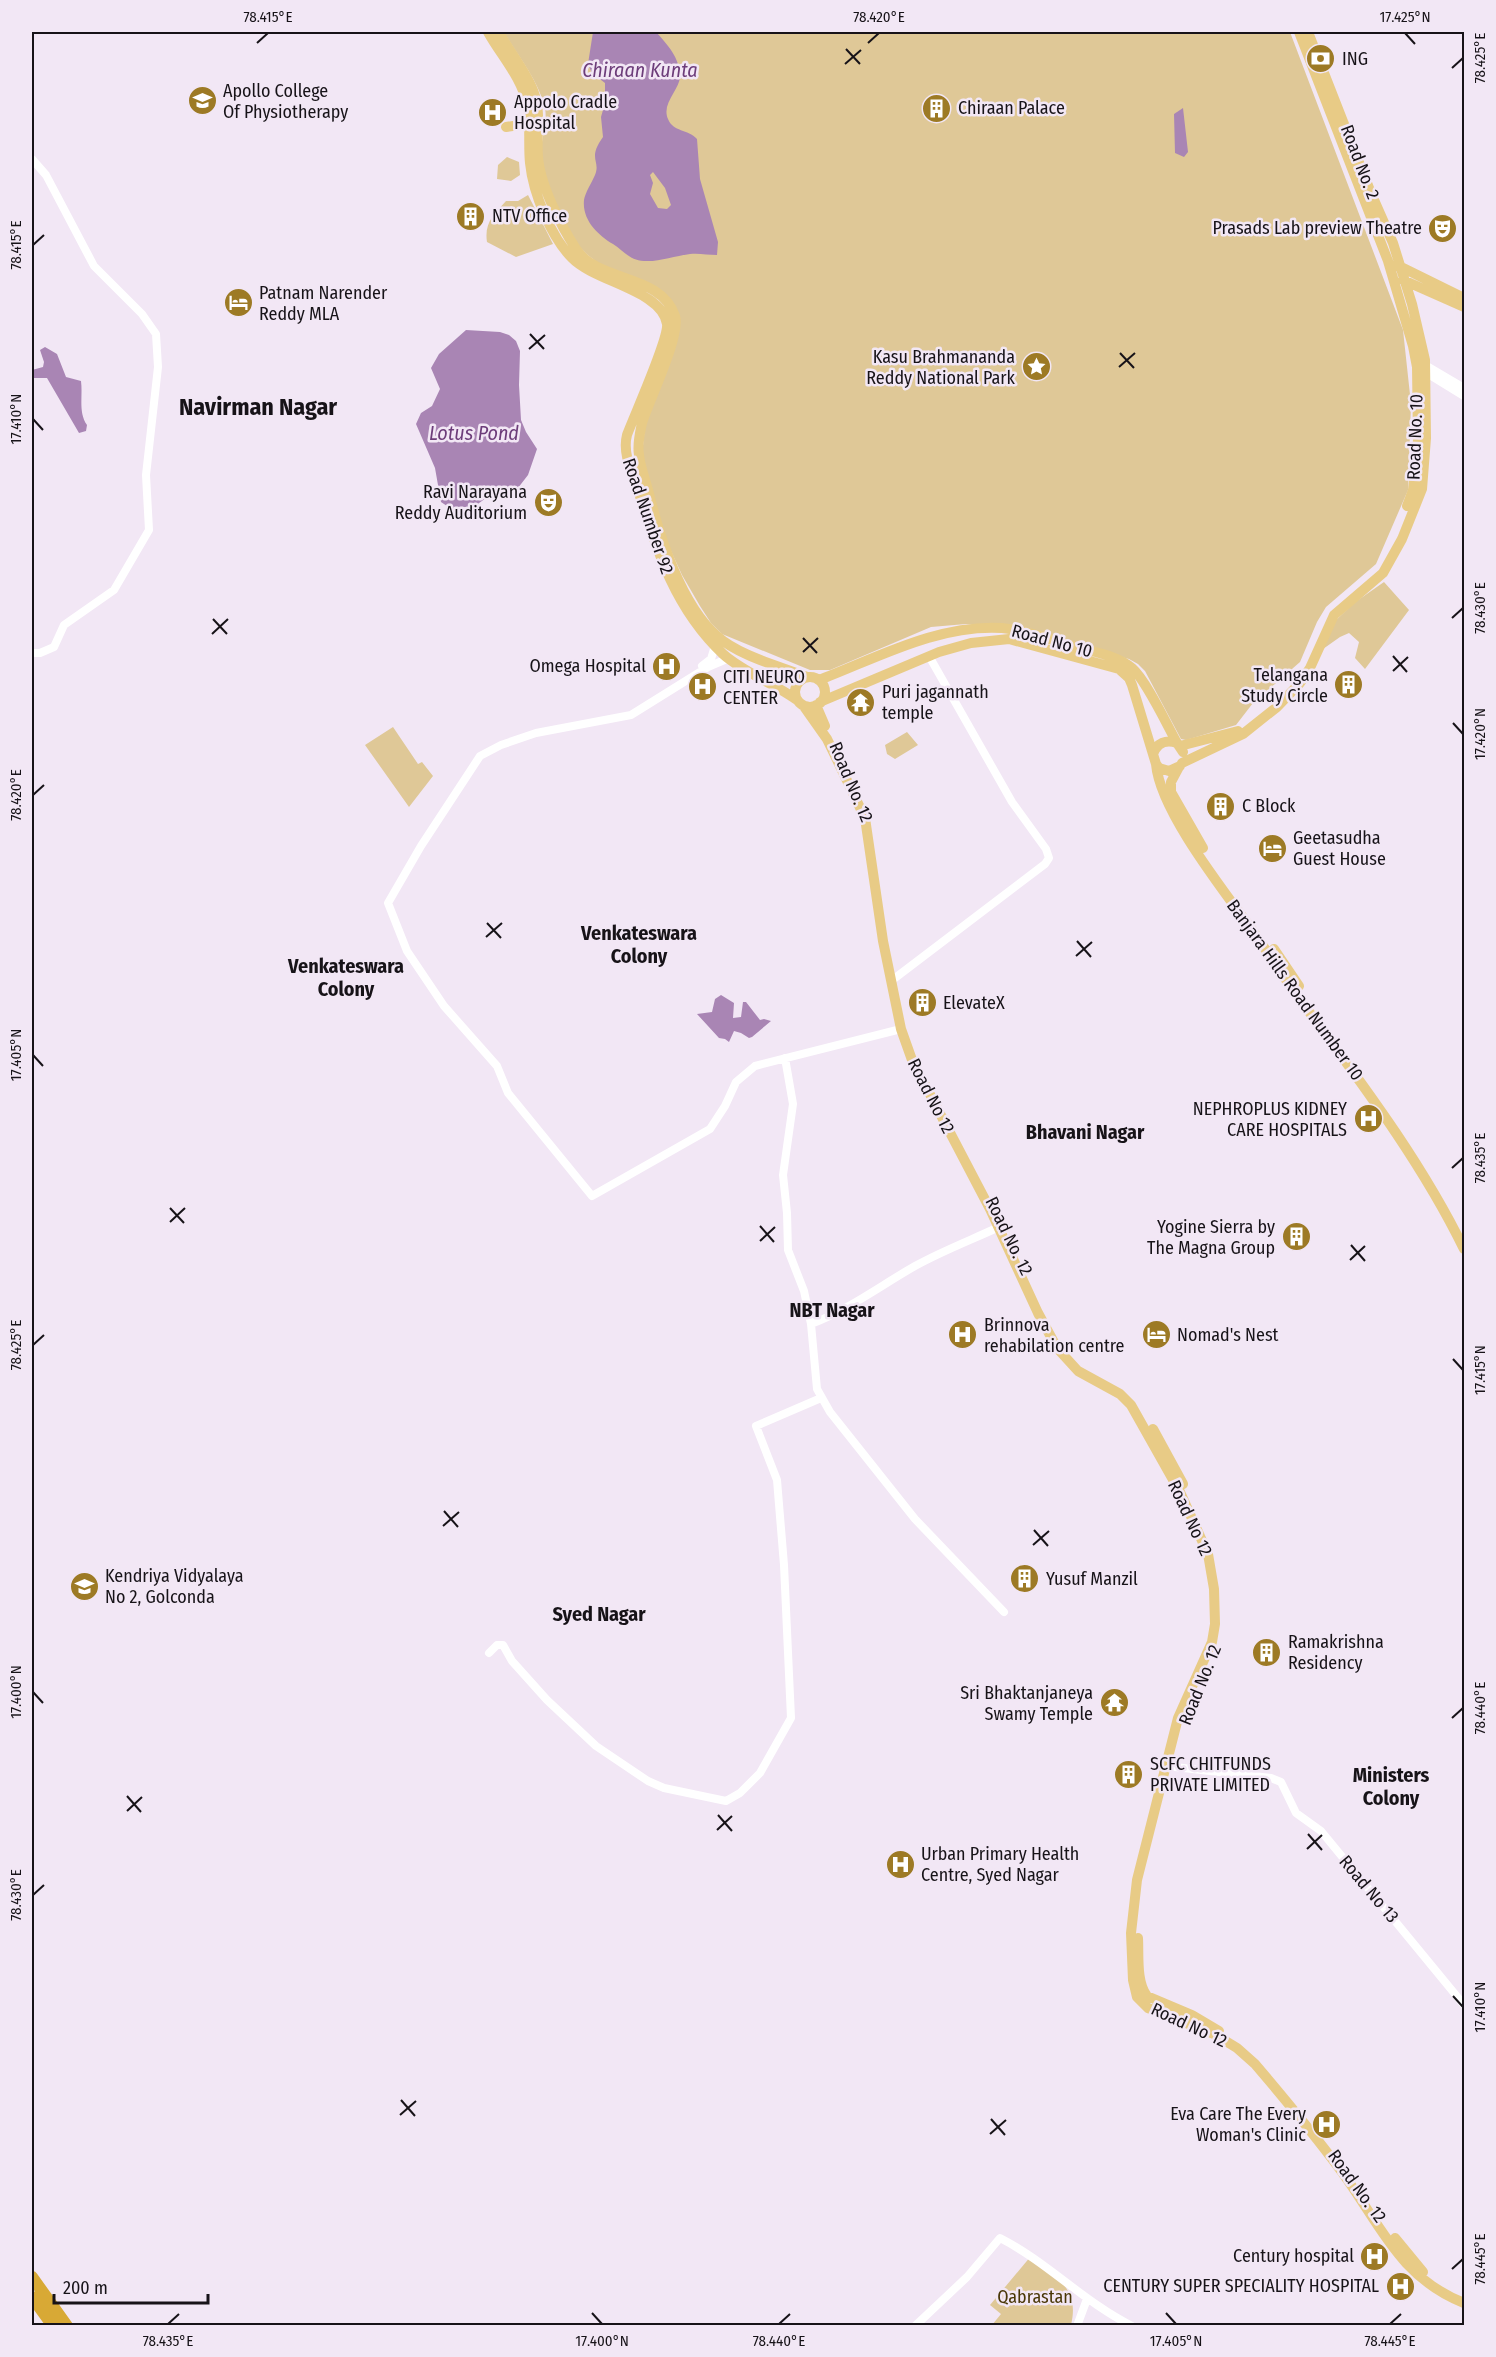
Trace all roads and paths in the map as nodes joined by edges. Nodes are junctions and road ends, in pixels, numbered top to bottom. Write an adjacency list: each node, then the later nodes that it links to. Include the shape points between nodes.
1 (488, 32): 6 (main road, Road Number 92, via 520,85 527,102)
2 (499, 32): 18 (main road, Road Number 92, via 533,90 540,116 538,159 543,178 577,251 593,264 648,287 663,298 675,316 674,333 639,438)
3 (1299, 32): 9 (main road, via 1388,261)
4 (1308, 32): 8 (main road, Road No. 2)
5 (506, 127): 6 (main road)
6 (529, 128): 18 (main road, Road Number 92, via 533,179 548,221 570,257 591,273 651,301 667,324 626,441 627,457)
7 (32, 159): 21 (street, via 46,175 93,266 142,314 156,334 158,367 146,475 149,530 114,590 64,625 54,647)
8 (1393, 243): 9 (main road, Road No. 2); 10 (main road)
9 (1397, 271): 10 (main road); 30 (main road, Road No. 10, via 1418,367 1418,440 1413,490 1391,546 1378,571 1328,614 1302,672 1291,685 1234,733)
10 (1409, 278): 11 (main road); 12 (main road); 13 (main road)
11 (1427, 291): 13 (main road); 14 (main road)
12 (1464, 298)
13 (1410, 299): 15 (main road, Road No. 10)
14 (1464, 307)
15 (1425, 368): 16 (street); 17 (street); 32 (main road, Road No. 10, via 1422,489 1383,573 1334,615 1310,668 1277,707 1244,734)
16 (1464, 388)
17 (1464, 396)
18 (650, 514): 19 (main road, Road Number 92, via 665,571)
19 (689, 607): 20 (main road, Road Number 92); 25 (main road, Road Number 92, via 728,644)
20 (715, 646): 23 (main road, Road Number 92); 29 (street, via 708,662)
21 (32, 653)
22 (929, 656): 24 (main road, Road No 10, via 971,643 1009,639); 28 (main road, Road No 10); 34 (street, via 1012,802 1049,858)
23 (729, 658): 27 (main road, Road Number 92); 29 (street)
24 (1132, 675): 26 (main road, Road No 10, via 1131,668 1112,658 1002,628 936,635); 30 (main road); 31 (main road)
25 (807, 677): 26 (main road); 27 (main road, via 796,686)
26 (819, 680): 28 (main road, Road No. 12, via 824,689)
27 (800, 702): 28 (main road); 35 (main road, Road No 12, via 827,739 865,818)
28 (818, 704): 34 (main road, Road No. 12, via 870,818)
29 (625, 715): 36 (street, via 536,732 480,756 388,903 407,951 444,1006 497,1066 508,1093 592,1196 710,1129 736,1082 755,1066)
30 (1178, 745): 31 (main road, via 1162,742 1155,749); 32 (main road, via 1184,757)
31 (1155, 759): 32 (main road, via 1164,771); 33 (main road, via 1157,776)
32 (1181, 765): 33 (main road)
33 (1167, 792): 38 (main road, Banjara Hills Road Number 10, via 1374,1087); 39 (main road, Banjara Hills Road Number 10, via 1213,875 1406,1149)
34 (895, 978): 44 (main road, Road No. 12, via 920,1065 999,1214 1052,1328 1083,1367 1129,1394 1146,1414 1215,1557 1221,1596 1220,1635)
35 (901, 1029): 36 (street); 37 (main road, Road No 12, via 938,1113)
36 (785, 1058): 40 (street, via 793,1104 783,1175 788,1250 804,1291)
37 (999, 1227): 40 (street, via 918,1264); 44 (main road, Road No 12, via 1057,1348 1078,1371 1119,1394 1141,1419 1209,1554 1215,1608 1212,1642 1178,1718)
38 (1464, 1233)
39 (1464, 1249)
40 (811, 1324): 41 (street, via 815,1378)
41 (821, 1398): 42 (street, via 915,1519); 43 (street, via 756,1426 777,1480 791,1718 760,1773 740,1793 726,1801 648,1781 596,1746 547,1700 502,1645)
42 (1004, 1612)
43 (489, 1653)
44 (1169, 1767): 45 (street, Road No 13, via 1281,1782 1296,1813 1321,1831); 46 (main road, Road No. 12, via 1141,1882 1137,1934 1143,1991 1251,2050 1341,2160)
45 (1464, 2005)
46 (1378, 2221): 49 (main road, Road No. 12, via 1419,2268 1442,2287); 52 (main road, via 1407,2266 1424,2281)
47 (32, 2277): 57 (highway)
48 (32, 2285): 56 (highway)
49 (1464, 2296)
50 (32, 2297): 55 (highway)
51 (1087, 2300): 58 (street, via 1027,2252 1000,2238 967,2277); 59 (street); 60 (street)
52 (1464, 2303)
53 (32, 2306): 54 (highway)
54 (46, 2325)
55 (53, 2325)
56 (62, 2325)
57 (67, 2325)
58 (915, 2325)
59 (1077, 2325)
60 (1132, 2325)

